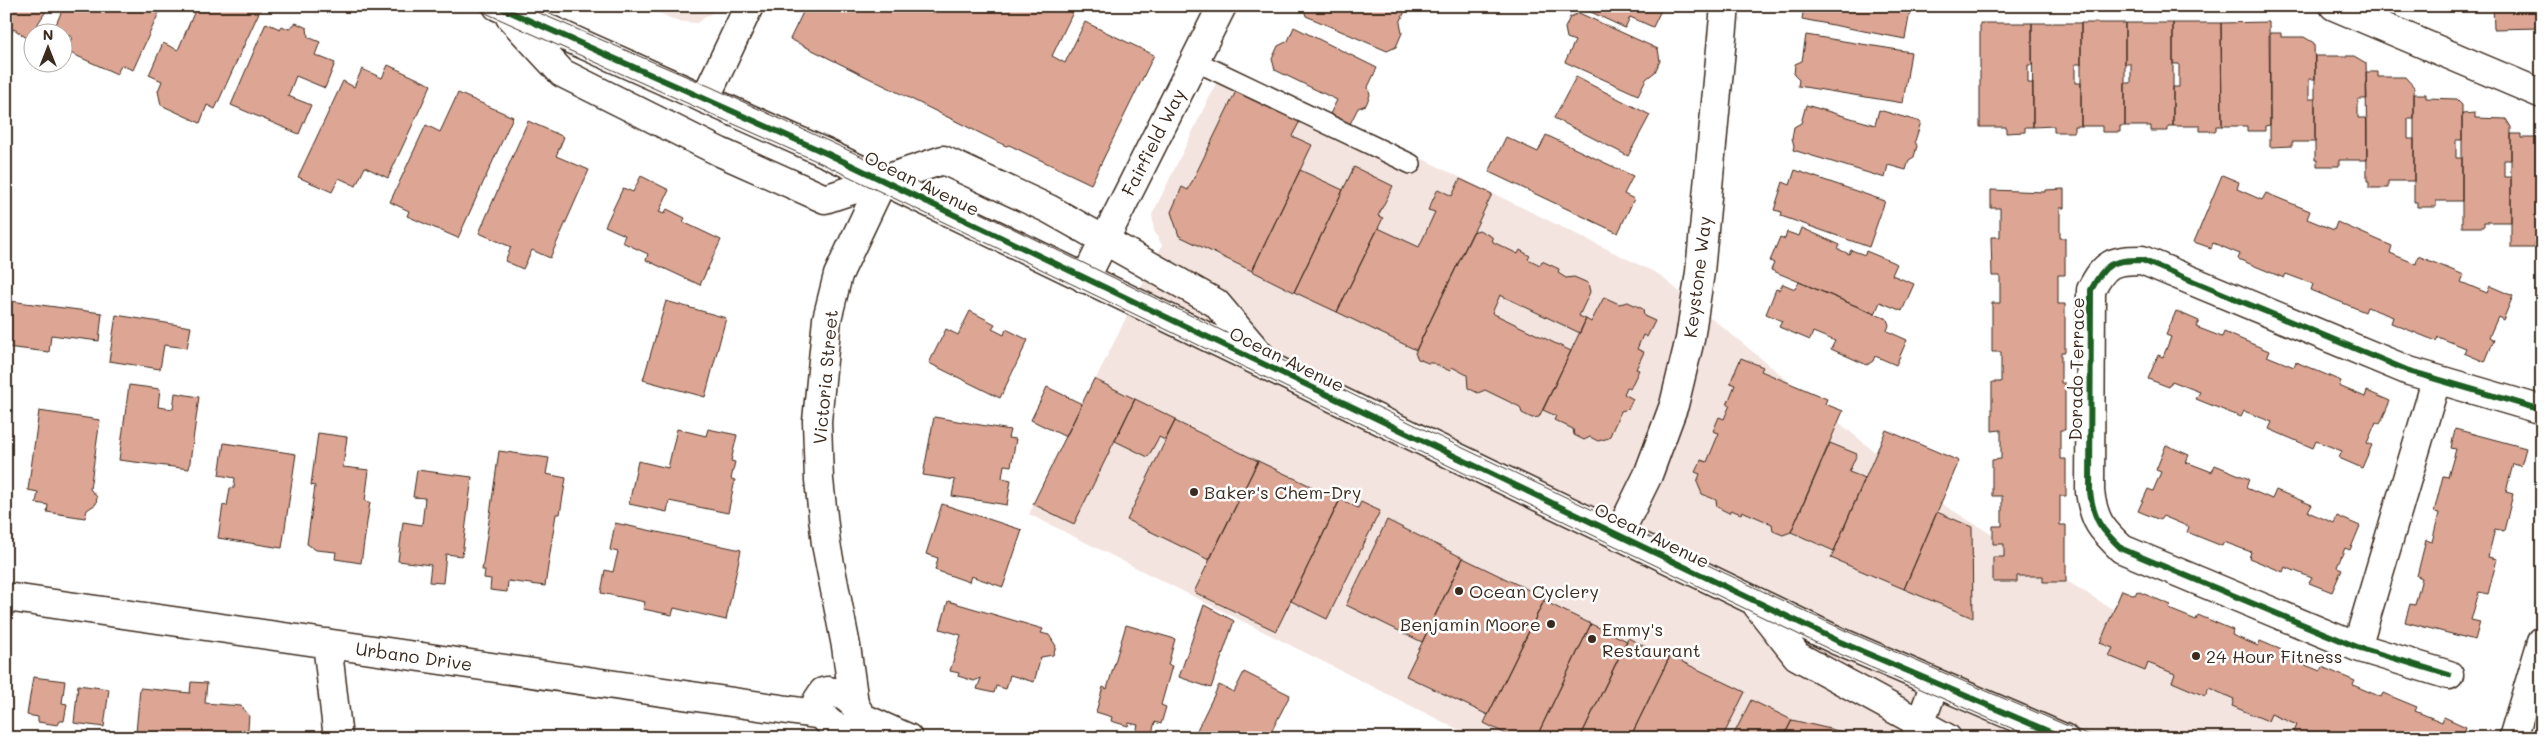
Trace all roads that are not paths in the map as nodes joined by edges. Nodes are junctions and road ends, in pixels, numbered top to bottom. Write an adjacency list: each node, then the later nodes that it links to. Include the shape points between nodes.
1 (749, 6): 8 (street)
2 (1222, 6): 6 (street, Fairfield Way)
3 (1725, 6): 16 (street, Keystone Way, via 1700,272 1690,339 1671,414 1648,475)
4 (2334, 6): 7 (street)
5 (501, 7): 8 (street, Ocean Avenue); 10 (street, Ocean Avenue, via 562,73 720,152 825,199)
6 (1195, 61): 9 (lane); 11 (street, Fairfield Way)
7 (2542, 94)
8 (705, 99): 10 (street, Ocean Avenue)
9 (1411, 164)
10 (883, 180): 11 (street, Ocean Avenue, via 943,160 1049,209); 12 (street, Ocean Avenue); 24 (street, Victoria Street, via 838,275 827,319 817,421 826,544)
11 (1105, 240): 12 (street, Fairfield Way); 13 (street, Ocean Avenue, via 1216,303)
12 (1085, 279): 13 (street, Ocean Avenue)
13 (1272, 369): 16 (street, Ocean Avenue)
14 (2436, 381): 15 (street, Dorado Terrace); 21 (street); 21 (street, Dorado Terrace, via 2142,260 2118,260 2101,271 2091,290 2090,492 2093,513 2102,530 2122,549)
15 (2542, 410)
16 (1618, 536): 18 (street, Ocean Avenue)
17 (6, 597): 20 (street, Urbano Drive)
18 (1753, 600): 23 (street, Ocean Avenue); 25 (street, Ocean Avenue, via 1798,656)
19 (2542, 641): 30 (street)
20 (327, 644): 24 (street, Urbano Drive, via 822,715 840,730 848,732); 26 (street)
21 (2356, 647): 22 (street, Dorado Terrace)
22 (2449, 675)
23 (1935, 683): 25 (street); 29 (street, Ocean Avenue)
24 (858, 722): 27 (street)
25 (1918, 731): 28 (street, Ocean Avenue)
26 (338, 738)
27 (908, 738)
28 (1947, 738)
29 (2064, 738)
30 (2513, 738)

